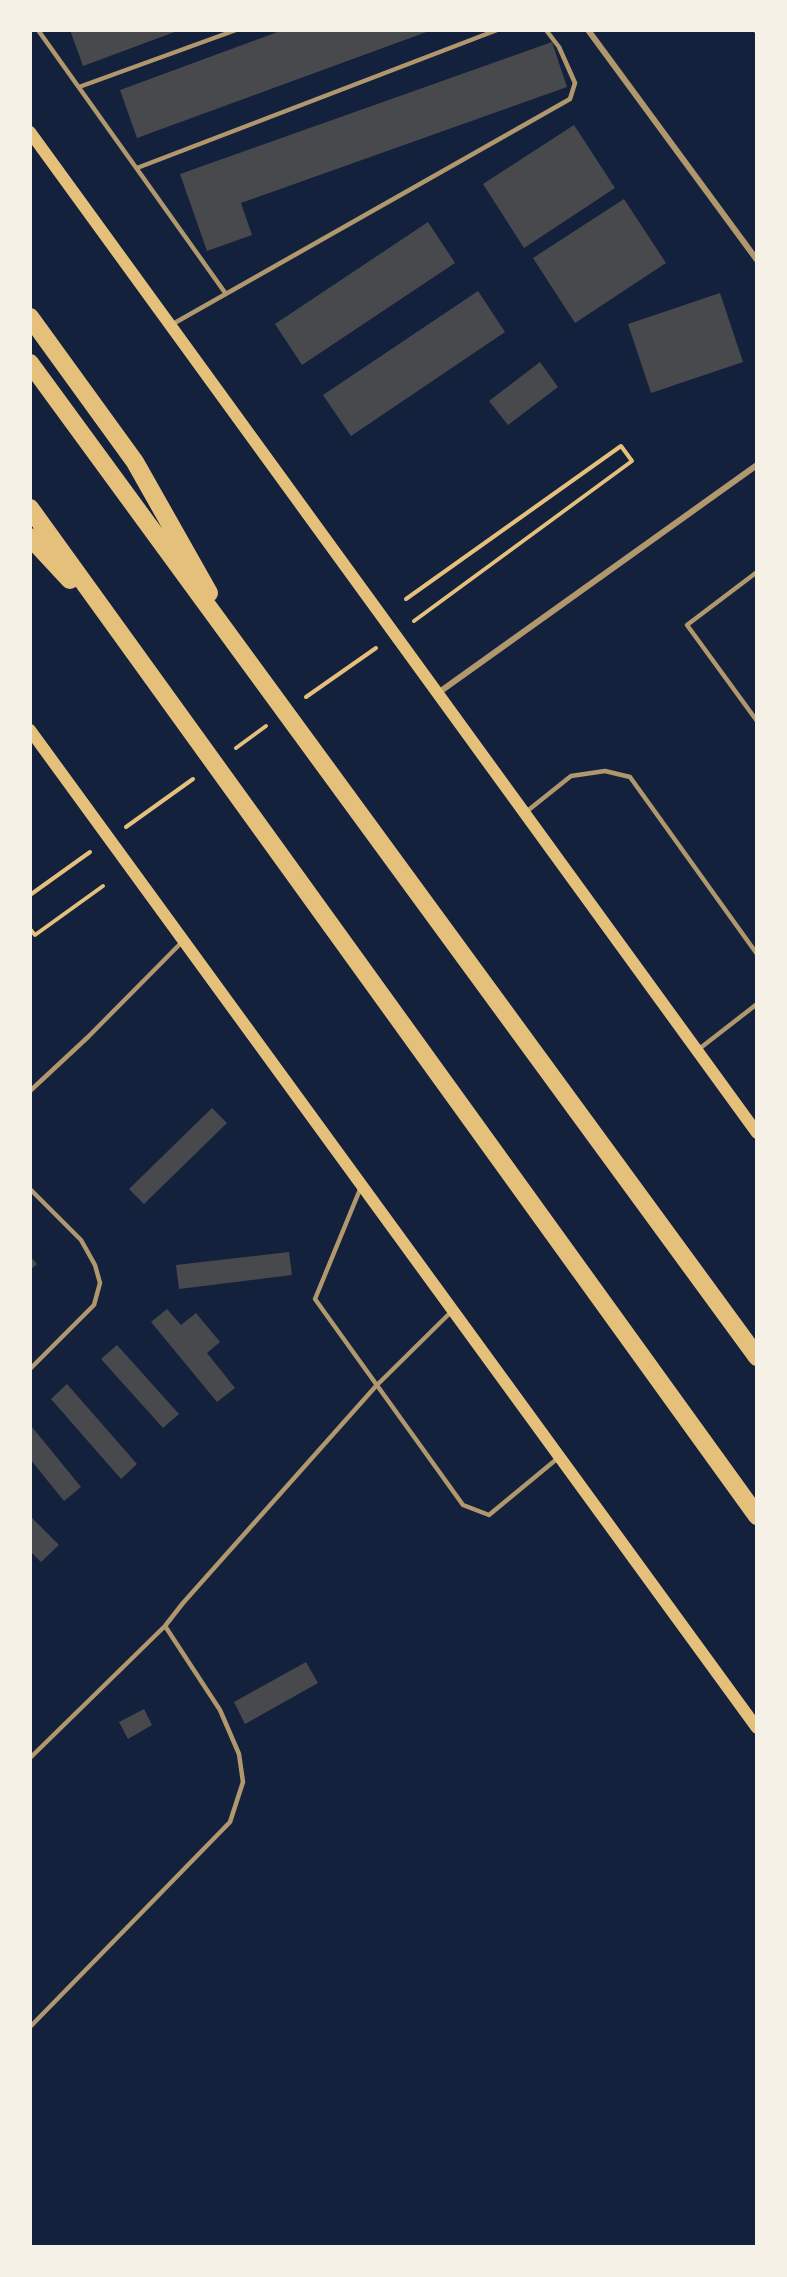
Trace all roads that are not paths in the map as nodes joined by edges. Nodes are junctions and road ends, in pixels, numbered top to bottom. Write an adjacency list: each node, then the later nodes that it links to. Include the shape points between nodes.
1 (38, 30): 6 (lane)
2 (236, 30): 6 (lane)
3 (497, 30): 8 (lane)
4 (546, 30): 10 (lane, via 559,47 575,83 570,99)
5 (588, 30): 9 (street)
6 (79, 87): 8 (lane)
7 (30, 132): 12 (main road)
8 (137, 168): 10 (lane)
9 (757, 261)
10 (226, 294): 12 (lane)
11 (30, 317): 19 (highway, via 135,462)
12 (171, 325): 20 (main road)
13 (30, 363): 19 (highway)
14 (757, 465): 20 (street)
15 (30, 508): 18 (highway)
16 (30, 537): 18 (highway)
17 (757, 572): 21 (lane, via 687,625)
18 (126, 640): 37 (highway)
19 (251, 667): 33 (highway)
20 (436, 694): 23 (main road)
21 (757, 721)
22 (30, 730): 24 (main road)
23 (524, 814): 25 (lane, via 570,776 605,771 630,777); 27 (main road)
24 (183, 941): 28 (lane); 30 (main road)
25 (757, 954)
26 (757, 1004): 27 (lane)
27 (696, 1050): 29 (main road)
28 (30, 1091)
29 (757, 1133)
30 (362, 1185): 32 (main road); 35 (lane, via 315,1299)
31 (30, 1189): 34 (lane, via 81,1240 100,1283 94,1305)
32 (453, 1310): 35 (lane); 36 (main road)
33 (757, 1357)
34 (30, 1369)
35 (376, 1386): 36 (lane, via 463,1505 489,1515); 38 (lane)
36 (560, 1456): 39 (main road)
37 (757, 1516)
38 (165, 1626): 40 (lane); 41 (lane, via 220,1710 238,1754 243,1782 230,1822)
39 (757, 1728)
40 (30, 1758)
41 (30, 2027)

